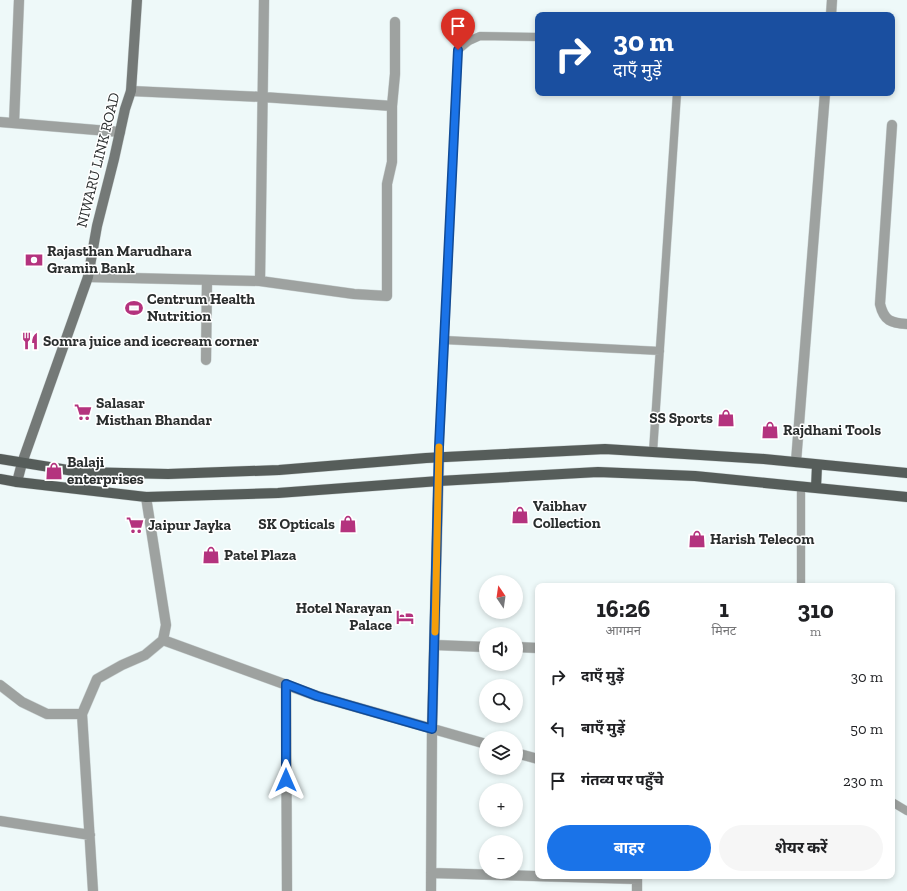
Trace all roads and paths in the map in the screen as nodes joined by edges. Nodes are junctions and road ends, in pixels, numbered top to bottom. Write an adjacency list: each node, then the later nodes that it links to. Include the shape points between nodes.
1 (19, 0): 14 (street)
2 (137, 0): 8 (street, NIWARU LINK ROAD)
3 (264, 0): 11 (street)
4 (832, 0): 5 (street)
5 (831, 12)
6 (395, 22): 12 (street)
7 (535, 37): 21 (lane, via 480,36 458,50)
8 (131, 91): 11 (street); 16 (street, NIWARU LINK ROAD)
9 (677, 96): 22 (lane)
10 (825, 96): 27 (street)
11 (263, 97): 12 (street); 19 (street)
12 (392, 106): 19 (street, via 392,162 387,184 387,296)
13 (0, 122): 14 (street)
14 (14, 123): 16 (street)
15 (892, 125): 20 (street, via 880,304 886,319)
16 (120, 132): 17 (street, NIWARU LINK ROAD, via 97,226)
17 (88, 277): 18 (street); 28 (street, NIWARU LINK ROAD)
18 (207, 280): 19 (street); 23 (street)
19 (260, 281)
20 (907, 324)
21 (444, 340): 22 (lane); 25 (lane)
22 (660, 351): 24 (lane)
23 (206, 360)
24 (653, 452): 25 (main road, via 605,450); 27 (main road)
25 (439, 458): 28 (main road, via 279,470 168,474 80,472); 32 (street)
26 (0, 460): 28 (main road)
27 (796, 462): 29 (main road)
28 (22, 463): 33 (street, NIWARU LINK ROAD)
29 (817, 465): 30 (main road); 35 (main road)
30 (907, 473)
31 (0, 479): 33 (main road)
32 (439, 481): 34 (main road, via 598,472 695,476); 36 (main road, via 278,493); 40 (street)
33 (17, 482): 36 (main road)
34 (802, 486): 35 (main road); 38 (lane)
35 (816, 488): 37 (main road)
36 (146, 497): 39 (street, via 166,625)
37 (907, 497)
38 (801, 583)
39 (163, 640): 44 (street); 46 (street, via 145,655 97,679)
40 (435, 645): 41 (street); 47 (street)
41 (479, 647)
42 (523, 648): 43 (street)
43 (535, 648)
44 (286, 684): 47 (street, via 317,696); 59 (street)
45 (0, 685): 46 (street, via 22,702 47,714)
46 (82, 714): 54 (street)
47 (432, 729): 48 (street); 55 (street)
48 (479, 742)
49 (523, 755): 50 (street)
50 (535, 758)
51 (895, 804): 52 (lane)
52 (907, 811)
53 (0, 821): 54 (street)
54 (90, 835): 58 (street)
55 (431, 873): 56 (street); 60 (street)
56 (535, 876)
57 (637, 879): 61 (street)
58 (93, 891)
59 (287, 891)
60 (431, 891)
61 (637, 891)

